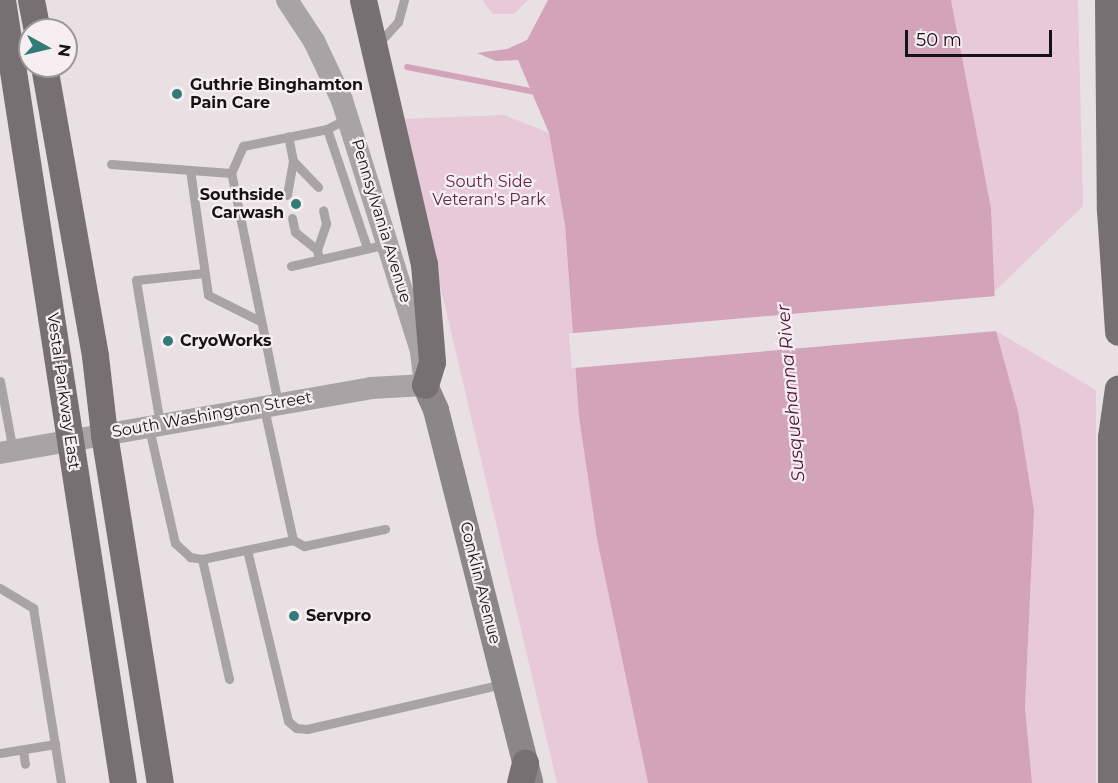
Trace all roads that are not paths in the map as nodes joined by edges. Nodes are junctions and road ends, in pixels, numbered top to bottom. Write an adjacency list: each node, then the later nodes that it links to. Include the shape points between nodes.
1 (2, 0): 18 (main road, Vestal Parkway East)
2 (31, 0): 7 (main road)
3 (287, 0): 10 (street, Pennsylvania Avenue, via 314,41)
4 (363, 0): 8 (main road)
5 (404, 0): 8 (lane, via 398,22)
6 (1108, 12): 28 (main road, via 1110,210)
7 (35, 18)
8 (374, 48): 30 (main road, via 425,273 432,362)
9 (46, 78): 34 (main road, via 95,356)
10 (348, 118): 12 (lane); 23 (street, Pennsylvania Avenue)
11 (0, 126): 18 (main road, via 21,154)
12 (327, 129): 13 (lane); 23 (lane)
13 (288, 136): 14 (lane); 17 (lane, via 243,146)
14 (293, 160): 19 (lane); 20 (lane)
15 (111, 164): 16 (lane)
16 (190, 170): 17 (lane); 26 (lane)
17 (231, 172): 27 (lane)
18 (31, 177): 35 (main road, Vestal Parkway East)
19 (318, 188)
20 (286, 195)
21 (323, 210): 24 (lane, via 326,224)
22 (292, 218): 24 (lane, via 295,232)
23 (377, 246): 24 (lane); 30 (street, Pennsylvania Avenue, via 421,351)
24 (318, 254): 25 (lane)
25 (291, 266)
26 (204, 273): 27 (lane, via 208,295); 33 (lane, via 136,280)
27 (258, 320): 32 (lane)
28 (1118, 332)
29 (0, 381): 36 (lane)
30 (425, 385): 32 (street, South Washington Street, via 371,388); 43 (main road, Conklin Avenue, via 436,410)
31 (1118, 388): 52 (main road, via 1111,437)
32 (271, 405): 33 (street, South Washington Street); 38 (lane)
33 (154, 425): 34 (street, South Washington Street); 40 (lane, via 175,543 190,556)
34 (104, 434): 35 (street, South Washington Street); 51 (main road)
35 (69, 441): 36 (street, South Washington Street); 50 (main road, Vestal Parkway East)
36 (7, 452)
37 (385, 529): 38 (lane, via 304,546)
38 (293, 540): 39 (lane)
39 (247, 550): 40 (lane); 43 (lane, via 288,721 296,728 307,729)
40 (202, 560): 42 (lane)
41 (0, 588): 44 (lane, via 33,608)
42 (229, 678)
43 (505, 683): 48 (main road, Conklin Avenue)
44 (55, 744): 45 (lane); 49 (lane)
45 (23, 750): 46 (lane); 47 (lane)
46 (0, 753)
47 (26, 764)
48 (525, 776)
49 (61, 783)
50 (123, 783)
51 (160, 783)
52 (1111, 783)

